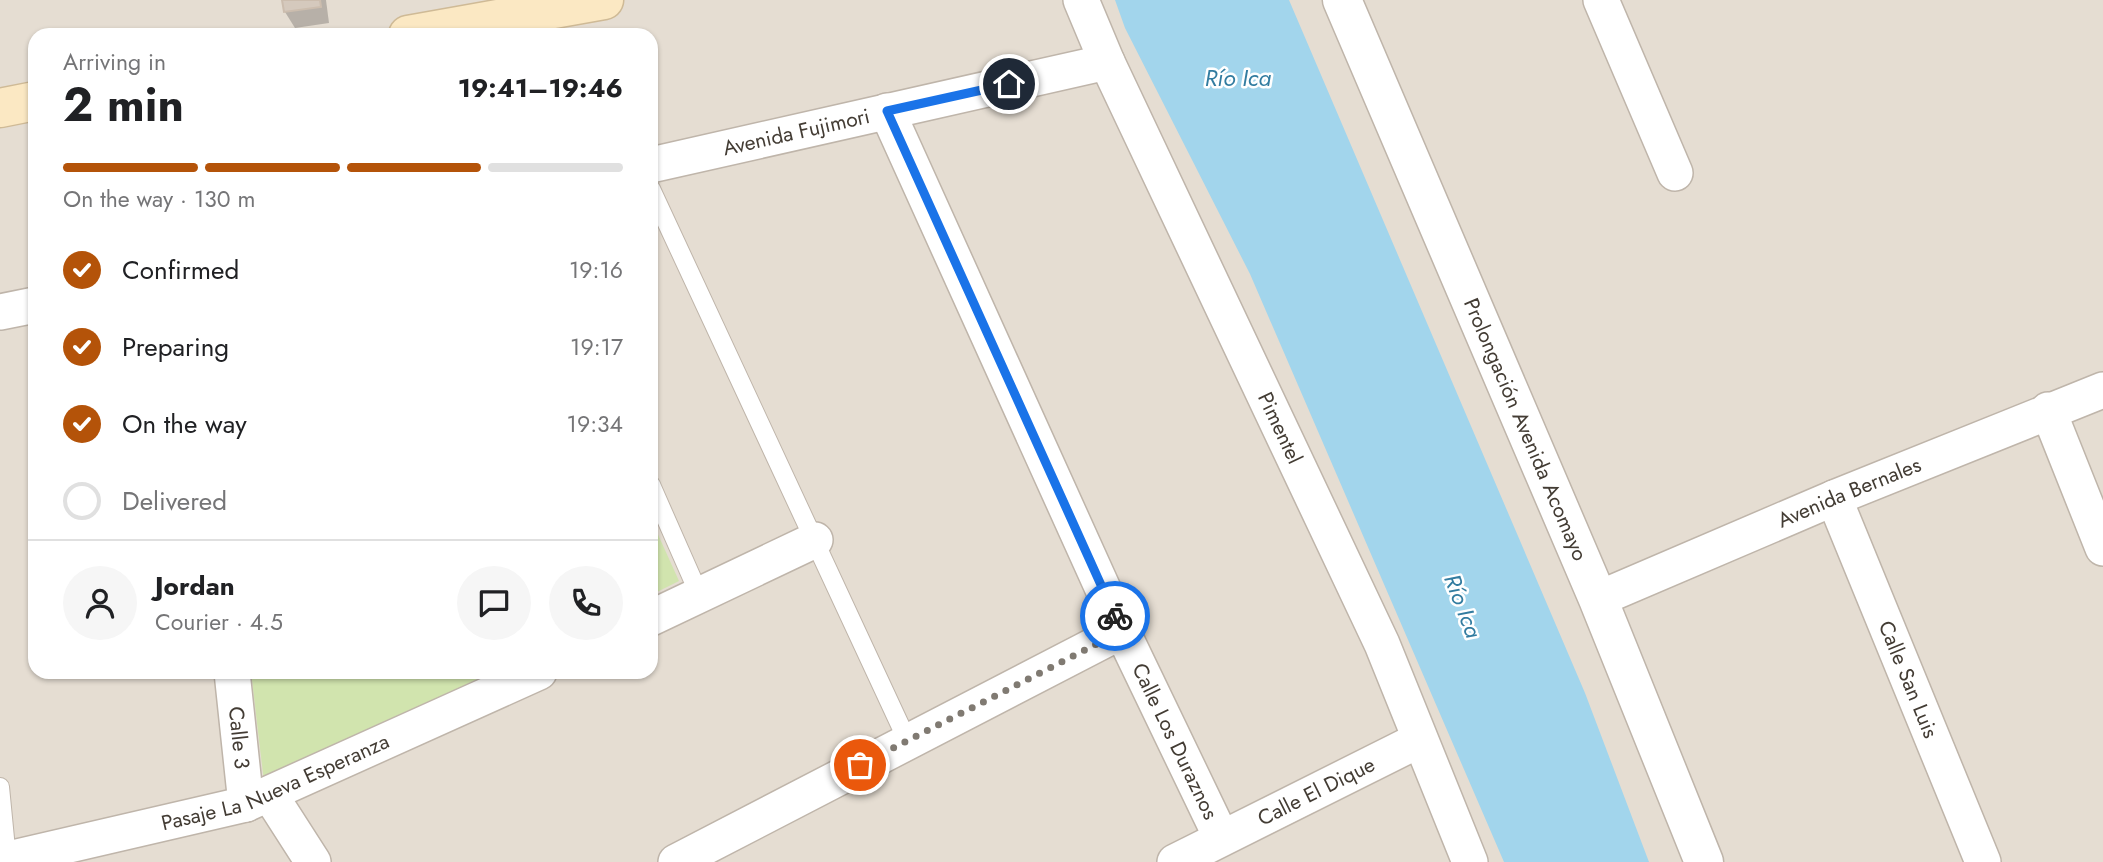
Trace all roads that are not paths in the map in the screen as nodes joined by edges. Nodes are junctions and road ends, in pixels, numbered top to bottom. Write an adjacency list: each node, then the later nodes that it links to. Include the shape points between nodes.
1 (604, 0): 5 (main road)
2 (1081, 0): 6 (street, Pimentel)
3 (1342, 0): 22 (street, Prolongación Avenida Acomayo)
4 (1601, 0): 11 (street)
5 (447, 28)
6 (1107, 62): 9 (street, Avenida Fujimori); 28 (street, Pimentel, via 1382,645)
7 (28, 103): 8 (main road)
8 (0, 108)
9 (887, 111): 10 (street, Avenida Fujimori); 24 (street, Calle Los Duraznos)
10 (658, 163)
11 (1675, 173)
12 (658, 204): 19 (lane)
13 (28, 306): 14 (street)
14 (0, 312)
15 (2103, 390): 16 (street, Avenida Bernales)
16 (2048, 410): 17 (street, Avenida Bernales); 20 (street)
17 (1834, 498): 22 (street, Avenida Bernales); 38 (street, Calle San Luis)
18 (658, 501): 21 (lane)
19 (815, 540): 21 (street); 27 (lane)
20 (2103, 548)
21 (699, 594): 23 (street)
22 (1598, 599): 37 (street, Prolongación Avenida Acomayo)
23 (658, 614)
24 (1122, 631): 27 (street); 31 (street, Calle Los Duraznos)
25 (233, 679): 30 (street, Calle 3)
26 (524, 679): 30 (street, Pasaje La Nueva Esperanza)
27 (907, 740): 34 (street)
28 (1419, 740): 31 (street, Calle El Dique); 36 (street, Pimentel)
29 (0, 788): 32 (lane)
30 (258, 799): 32 (street, Pasaje La Nueva Esperanza); 33 (street, Calle 3)
31 (1221, 837): 35 (street, Calle El Dique)
32 (4, 860)
33 (313, 862)
34 (676, 862)
35 (1175, 862)
36 (1470, 862)
37 (1704, 862)
38 (1983, 862)

